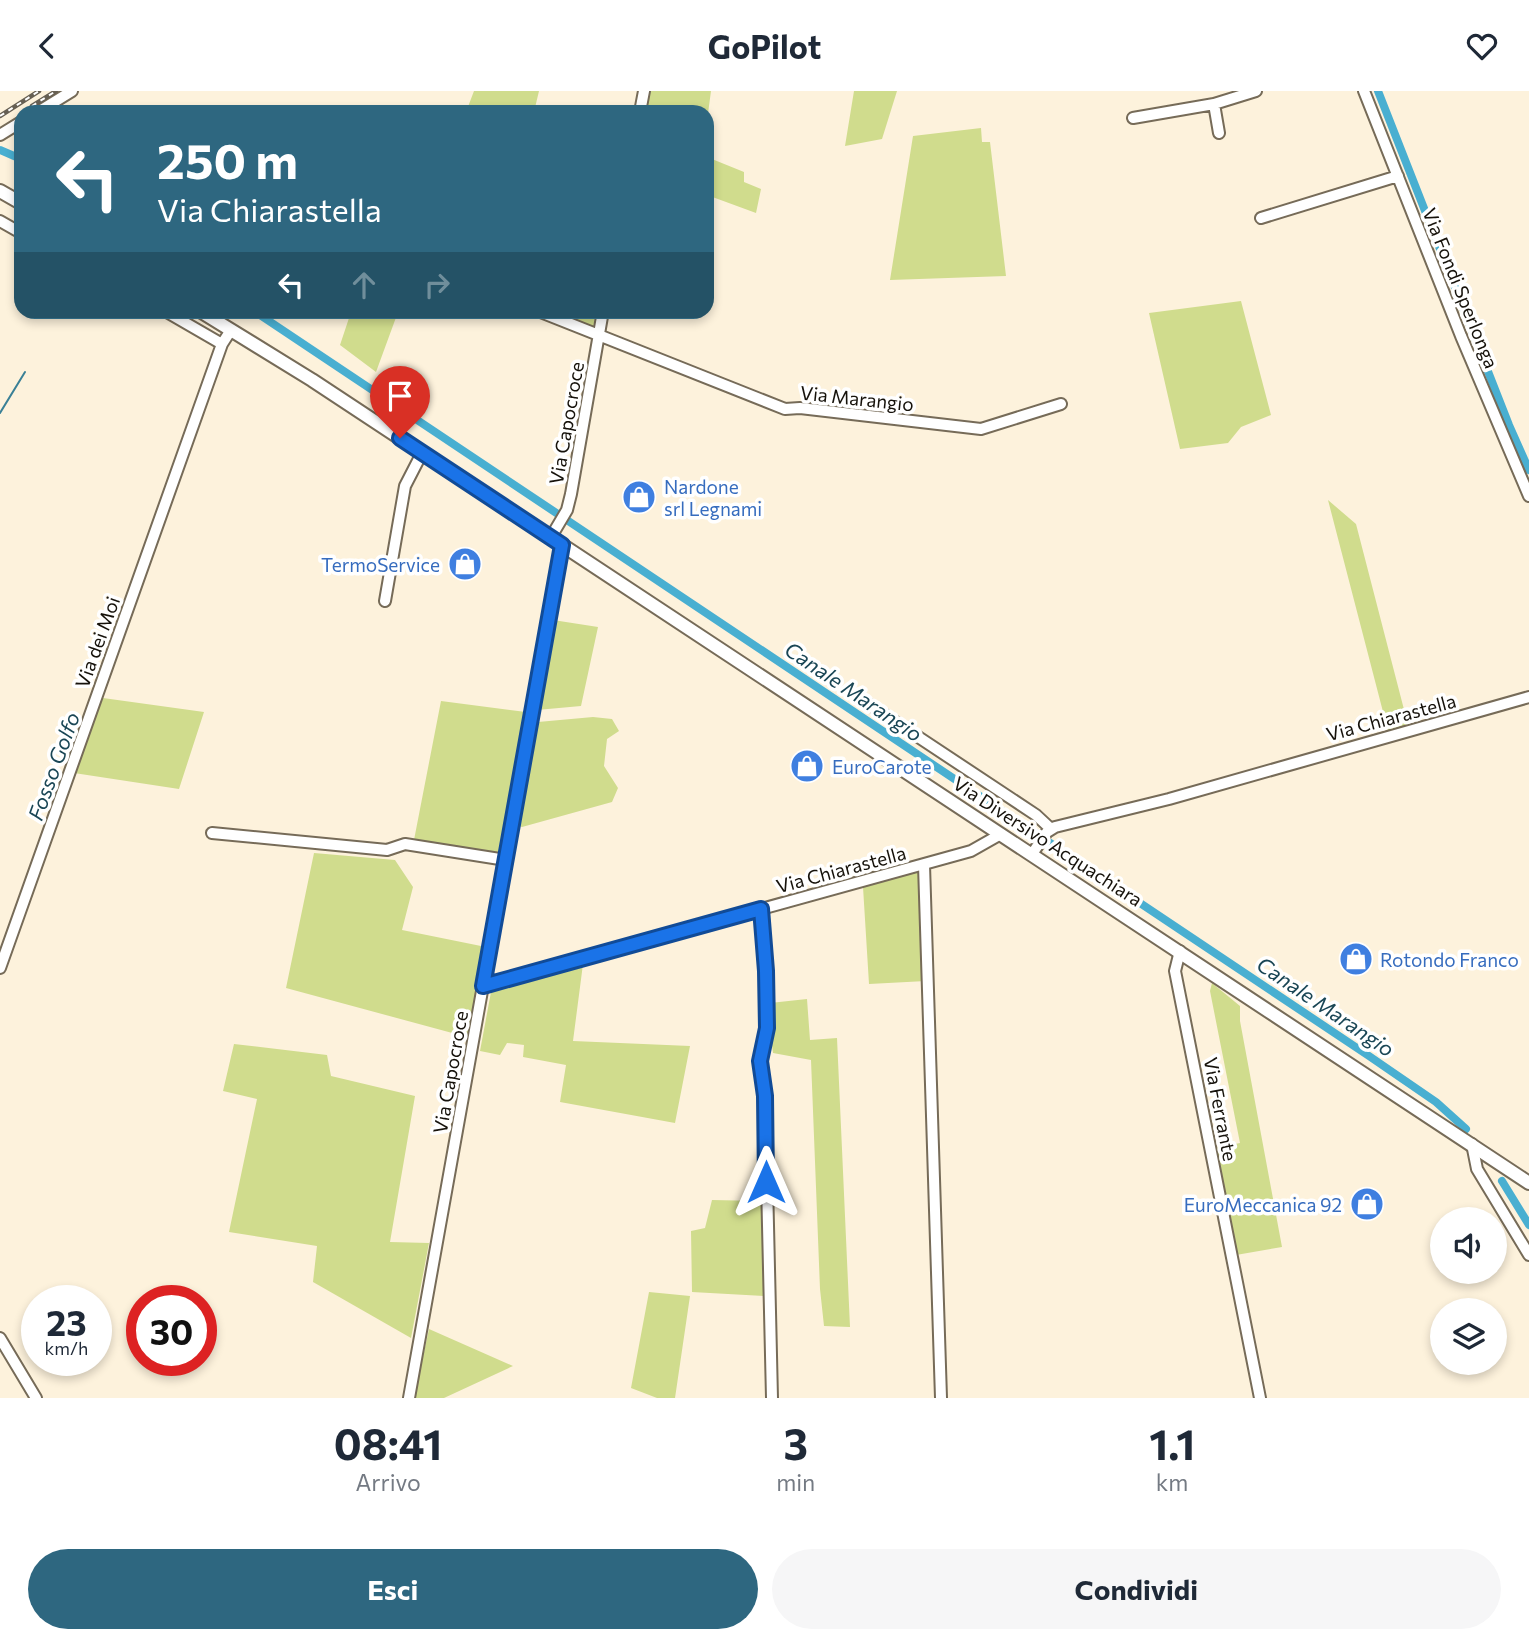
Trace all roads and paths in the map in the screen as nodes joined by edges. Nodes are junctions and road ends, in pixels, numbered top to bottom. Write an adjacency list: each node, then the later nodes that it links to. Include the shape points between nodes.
1 (72, 91): 5 (street)
2 (1256, 91): 4 (street)
3 (1364, 91): 8 (street, Via Fondi Sperlonga)
4 (1214, 104): 6 (street); 7 (street)
5 (52, 105)
6 (1133, 118)
7 (1219, 133)
8 (1398, 176): 9 (street); 19 (street, Via Fondi Sperlonga)
9 (1261, 218)
10 (179, 319): 16 (street)
11 (213, 319): 14 (main road, Via Diversivo Acquachiara)
12 (556, 319): 15 (street, Via Marangio)
13 (602, 319): 15 (street, Via Capocroce)
14 (230, 330): 16 (street, Via dei Moi); 18 (main road, Via Diversivo Acquachiara)
15 (599, 337): 17 (street, Via Marangio, via 785,409 981,429); 20 (street, Via Capocroce, via 567,510)
16 (222, 344): 32 (street, Via dei Moi)
17 (1061, 404)
18 (422, 453): 20 (main road, Via Diversivo Acquachiara); 21 (street, via 405,486)
19 (1529, 496)
20 (556, 537): 26 (main road, Via Diversivo Acquachiara); 28 (street, Via Capocroce)
21 (385, 601)
22 (1529, 697): 24 (street, Via Chiarastella)
23 (870, 705): 24 (street, via 1036,815)
24 (1049, 830): 27 (street)
25 (212, 833): 28 (street, via 387,850 405,844)
26 (1001, 834): 27 (main road, Via Diversivo Acquachiara); 29 (street, Via Chiarastella, via 971,851)
27 (1035, 850): 31 (main road, Via Diversivo Acquachiara)
28 (506, 860): 33 (street, Via Capocroce)
29 (924, 865): 30 (street, Via Chiarastella); 41 (street)
30 (761, 909): 33 (street, Via Chiarastella); 40 (street, via 767,1007 760,1061 765,1096)
31 (1180, 951): 34 (main road, Via Diversivo Acquachiara); 42 (street, Via Ferrante, via 1175,971)
32 (0, 968)
33 (483, 986): 39 (street, Via Capocroce)
34 (1472, 1144): 35 (main road, Via Diversivo Acquachiara); 36 (street, via 1477,1169)
35 (1527, 1179)
36 (1529, 1255)
37 (0, 1338): 38 (street)
38 (36, 1398)
39 (409, 1398)
40 (772, 1398)
41 (941, 1398)
42 (1260, 1398)

